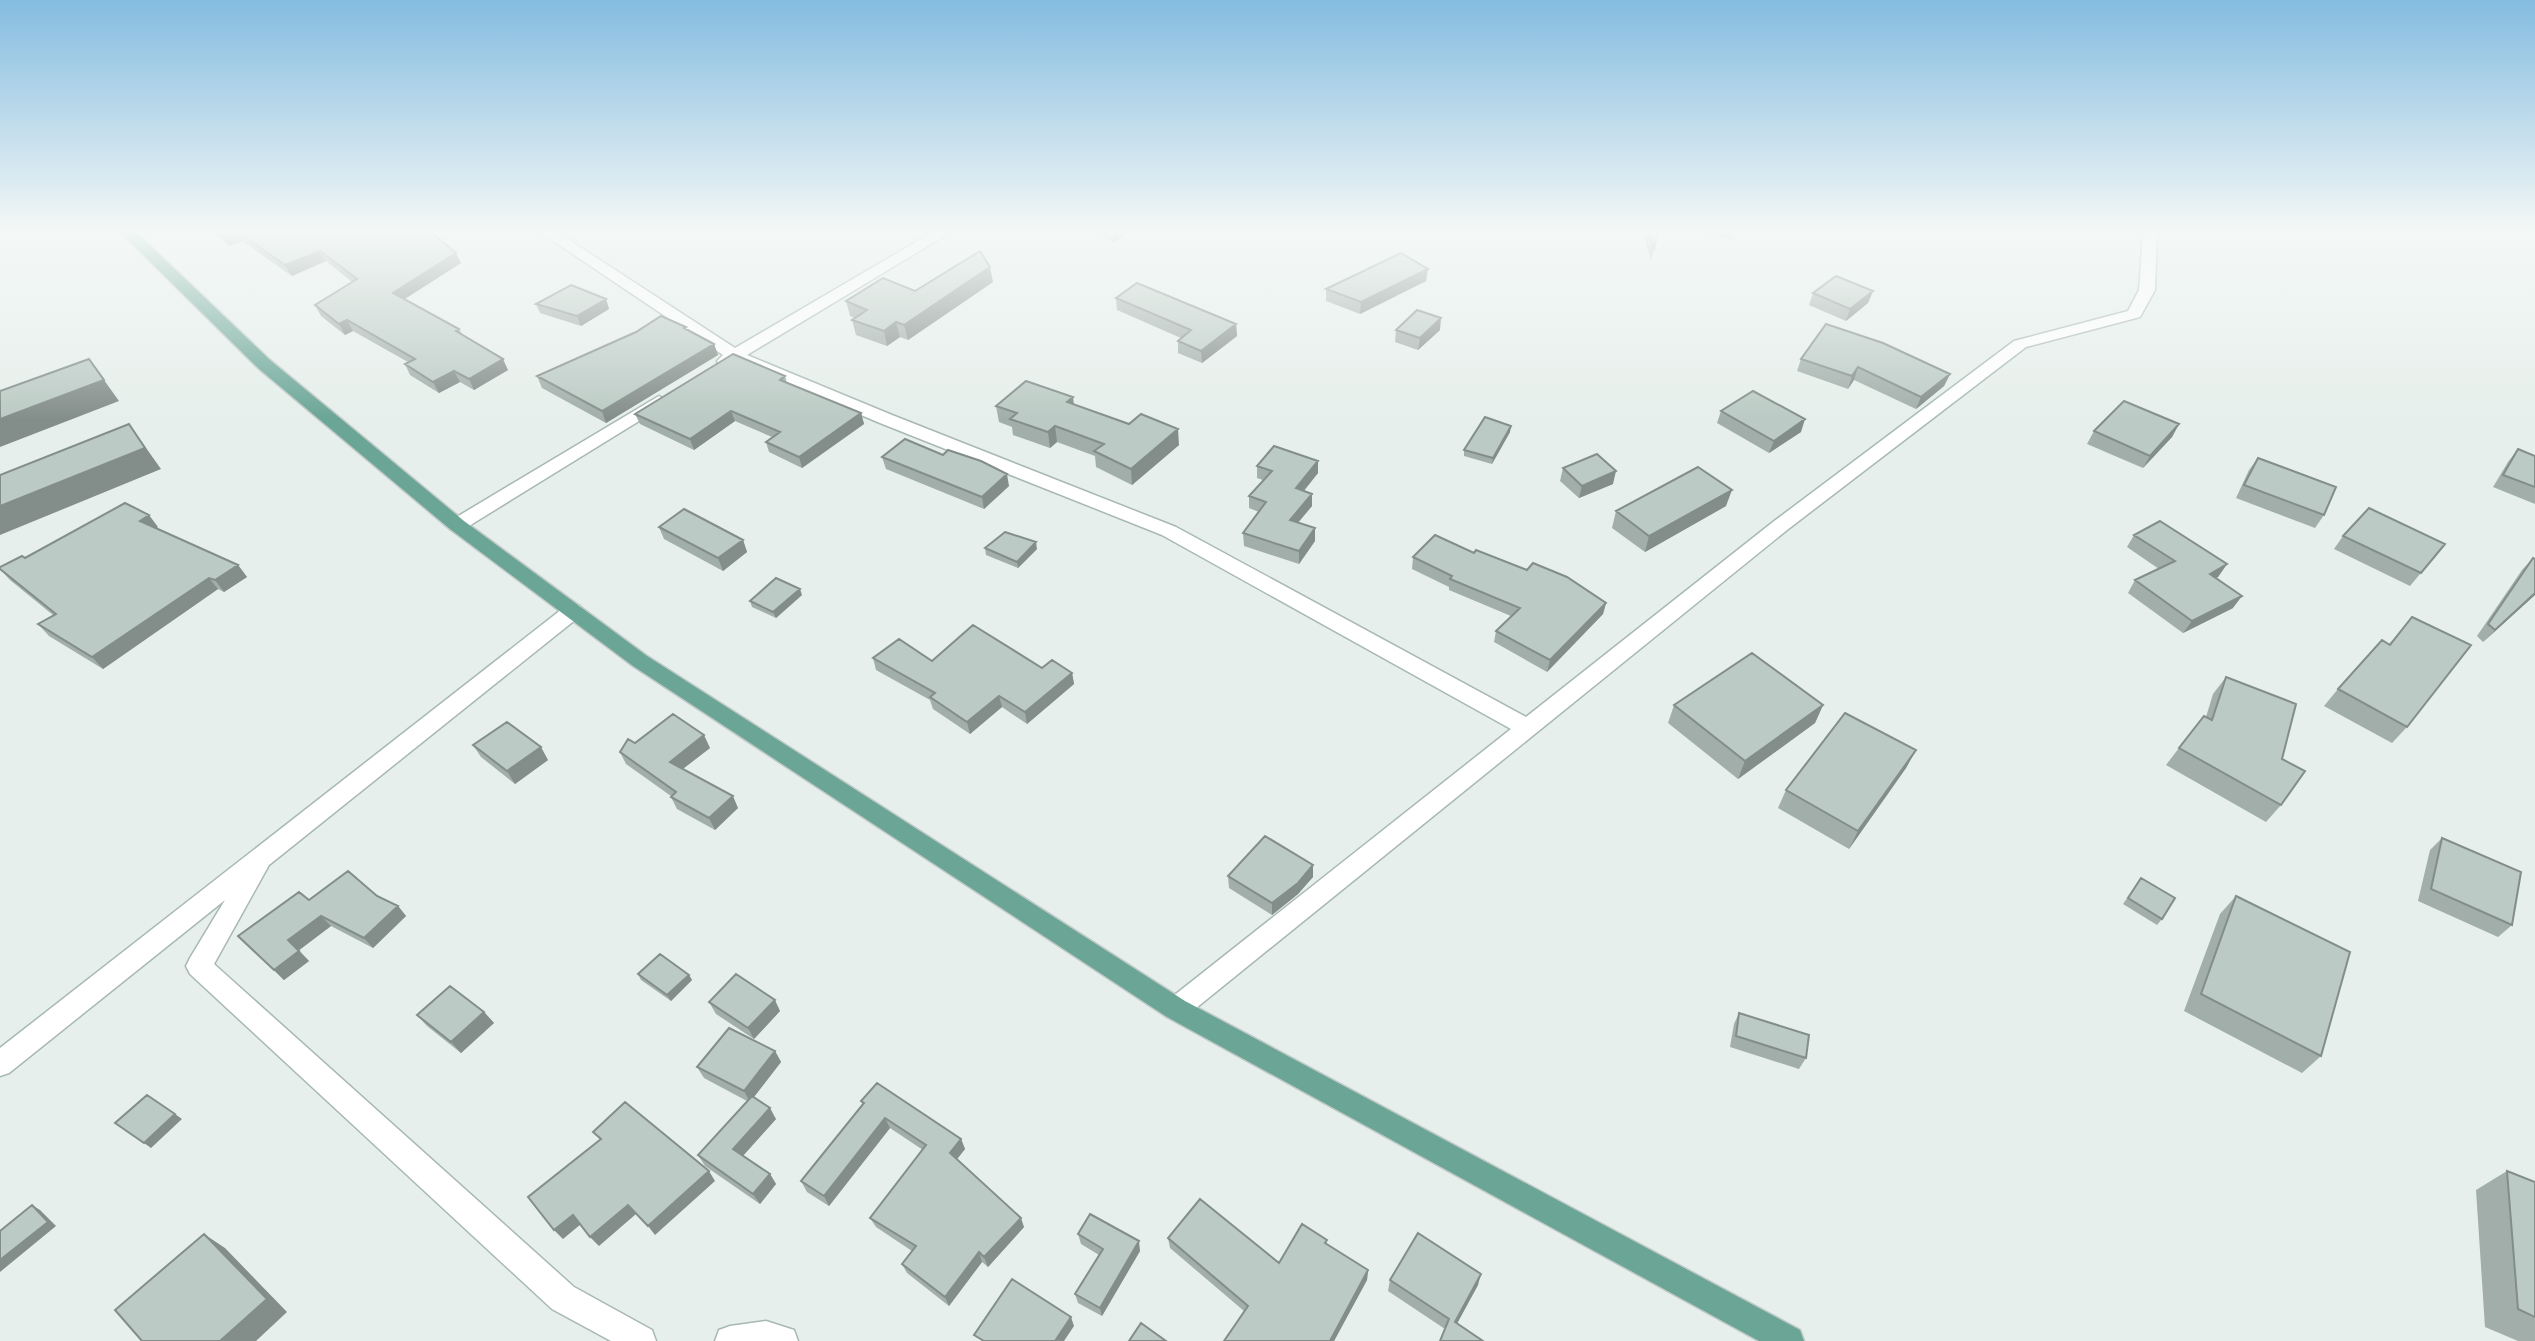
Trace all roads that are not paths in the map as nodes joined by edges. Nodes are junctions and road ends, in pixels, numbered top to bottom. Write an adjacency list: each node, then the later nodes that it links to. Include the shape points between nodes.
1 (192, 295): 8 (main road, via 264,364)
2 (642, 295): 5 (street)
3 (837, 295): 5 (street)
4 (2145, 295): 10 (street, via 2134,314 2020,344 1780,526)
5 (734, 355): 6 (street); 10 (street, via 1169,531)
6 (711, 369)
7 (676, 391): 8 (street)
8 (457, 525): 9 (main road)
9 (573, 611): 11 (street); 12 (main road, via 640,661)
10 (1529, 729): 12 (street)
11 (265, 855): 13 (street); 14 (street, via 199,966 563,1298)
12 (1176, 1009): 17 (main road)
13 (0, 1064)
14 (641, 1341)
15 (730, 1341): 16 (street, via 766,1336)
16 (783, 1341)
17 (1789, 1341)

